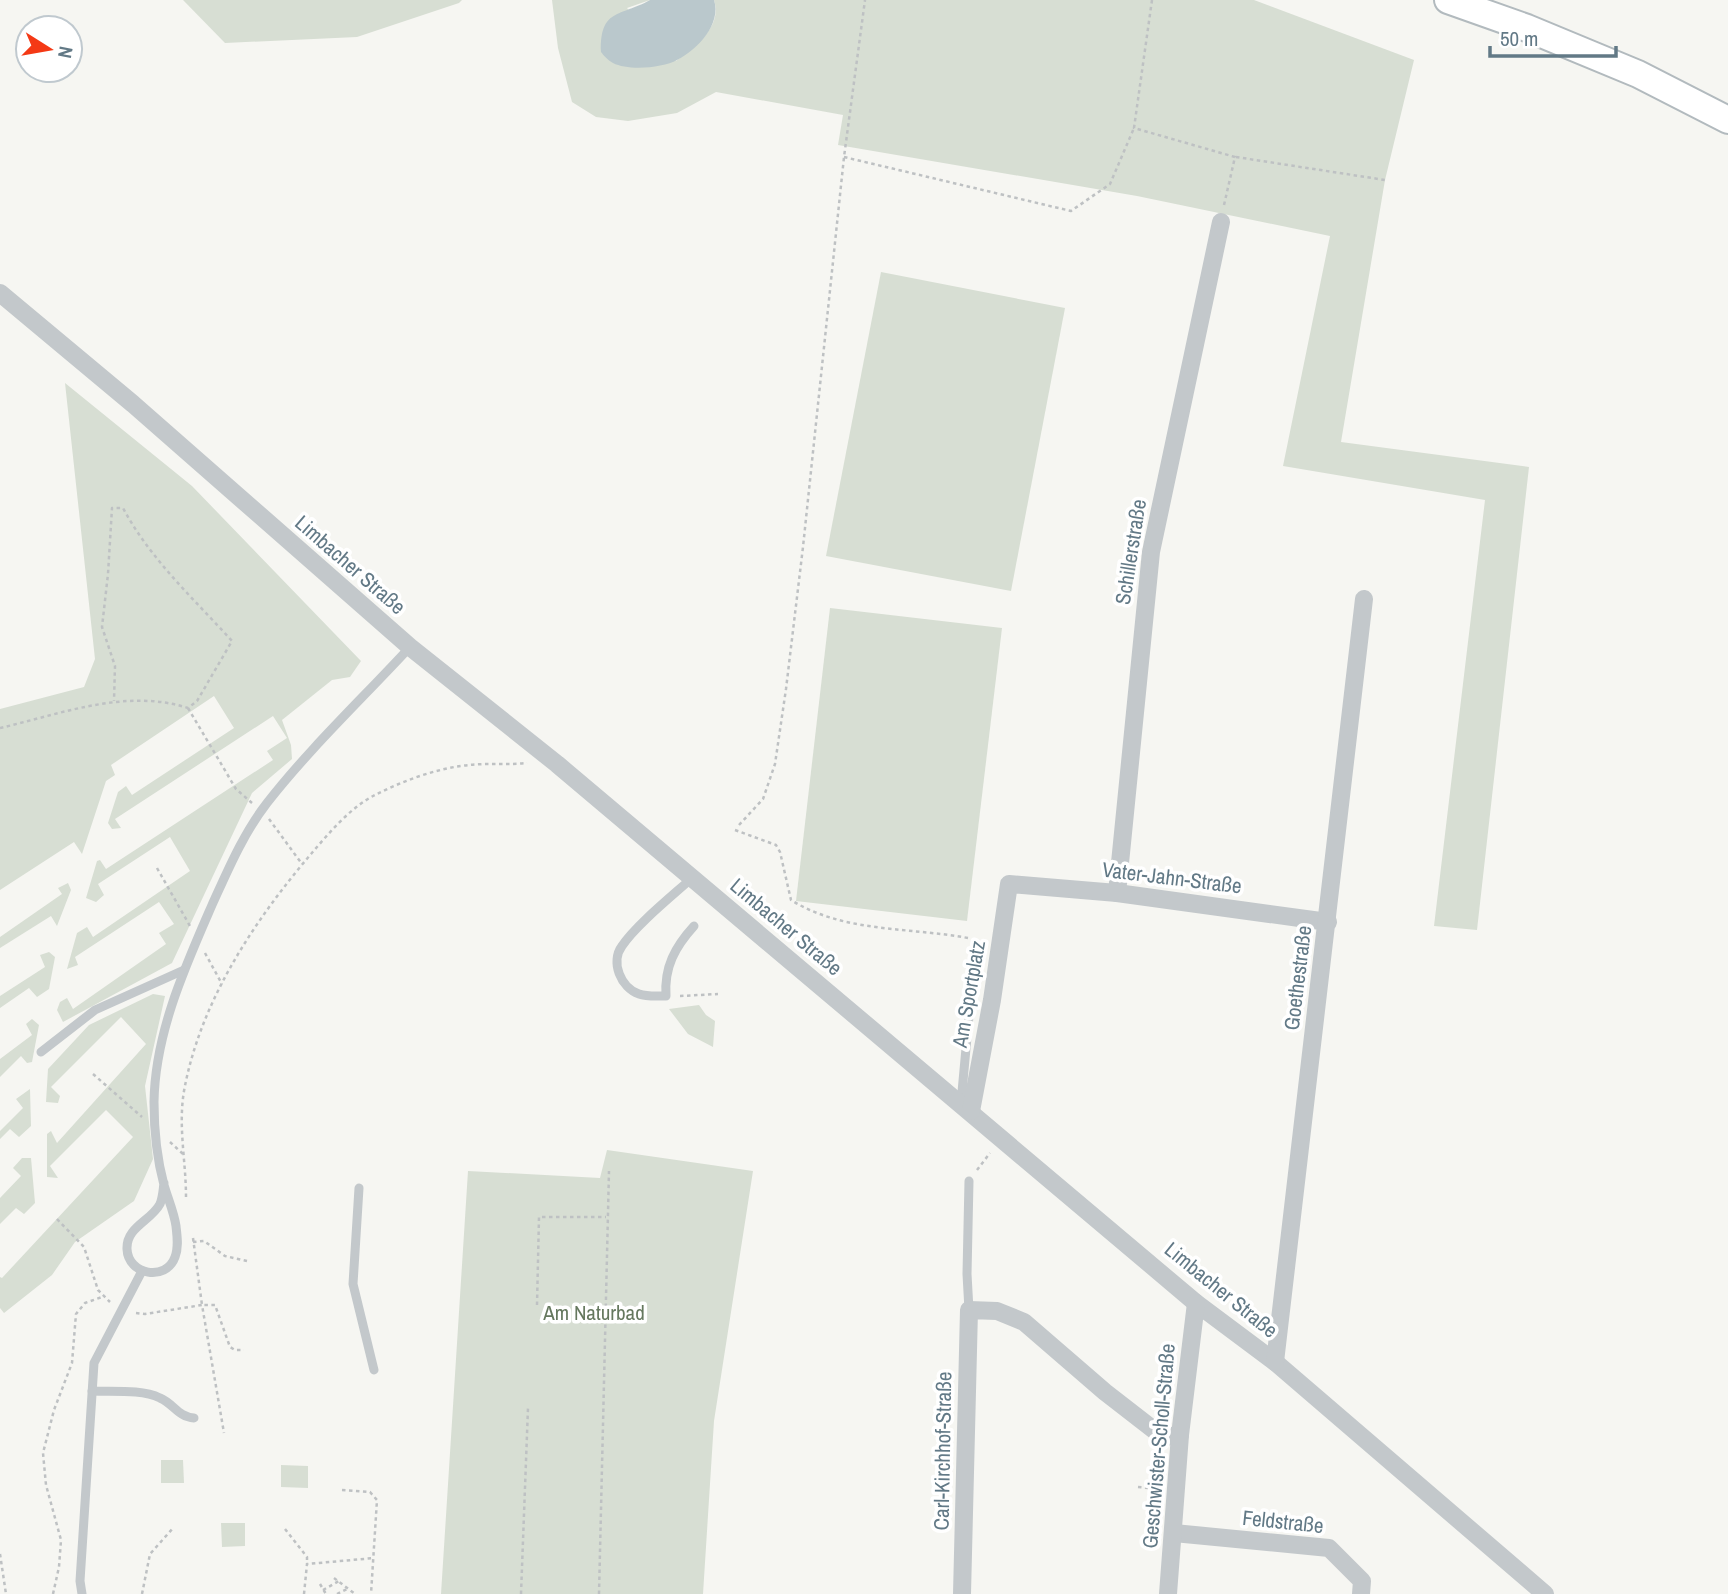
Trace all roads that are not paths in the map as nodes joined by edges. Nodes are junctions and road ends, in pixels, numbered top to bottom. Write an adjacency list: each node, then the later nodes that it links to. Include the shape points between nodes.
1 (1448, 0): 2 (main road, via 1639,74)
2 (1728, 120)
3 (1221, 222): 9 (street, Schillerstraße, via 1151,552)
4 (0, 293): 6 (street, Limbacher Straße)
5 (1364, 599): 10 (street, Goethestraße)
6 (410, 647): 7 (street, Limbacher Straße); 13 (lane, via 262,809 229,867)
7 (692, 878): 11 (lane, via 620,947 620,977 630,990 642,996 666,996 670,959); 15 (street, Limbacher Straße)
8 (1009, 884): 9 (street, Vater-Jahn-Straße); 15 (street, Am Sportplatz, via 992,1000)
9 (1117, 893): 10 (street, Vater-Jahn-Straße)
10 (1328, 922): 22 (street, Goethestraße)
11 (694, 926)
12 (975, 950): 15 (lane)
13 (184, 970): 14 (lane, via 95,1010); 17 (lane, via 156,1069 154,1106)
14 (41, 1052)
15 (966, 1107): 20 (street, Limbacher Straße)
16 (969, 1181): 21 (lane, Carl-Kirchhof-Straße)
17 (163, 1183): 19 (lane, via 159,1205 127,1242 129,1260); 19 (lane, via 175,1220 177,1254 166,1269)
18 (359, 1188): 23 (lane, via 352,1284)
19 (142, 1271): 24 (lane, via 94,1363)
20 (1196, 1303): 22 (street, Limbacher Straße); 26 (street, Geschwister-Scholl-Straße)
21 (969, 1310): 26 (street, via 997,1311 1024,1322 1163,1437); 29 (street, Carl-Kirchhof-Straße)
22 (1275, 1362): 32 (street, Limbacher Straße)
23 (374, 1370)
24 (92, 1391): 25 (lane, via 150,1394 183,1416); 28 (lane)
25 (194, 1418)
26 (1181, 1435): 27 (street, Geschwister-Scholl-Straße)
27 (1174, 1533): 30 (street, Geschwister-Scholl-Straße); 31 (street, Feldstraße, via 1329,1548 1362,1581)
28 (82, 1594)
29 (962, 1594)
30 (1168, 1594)
31 (1361, 1594)
32 (1545, 1594)

